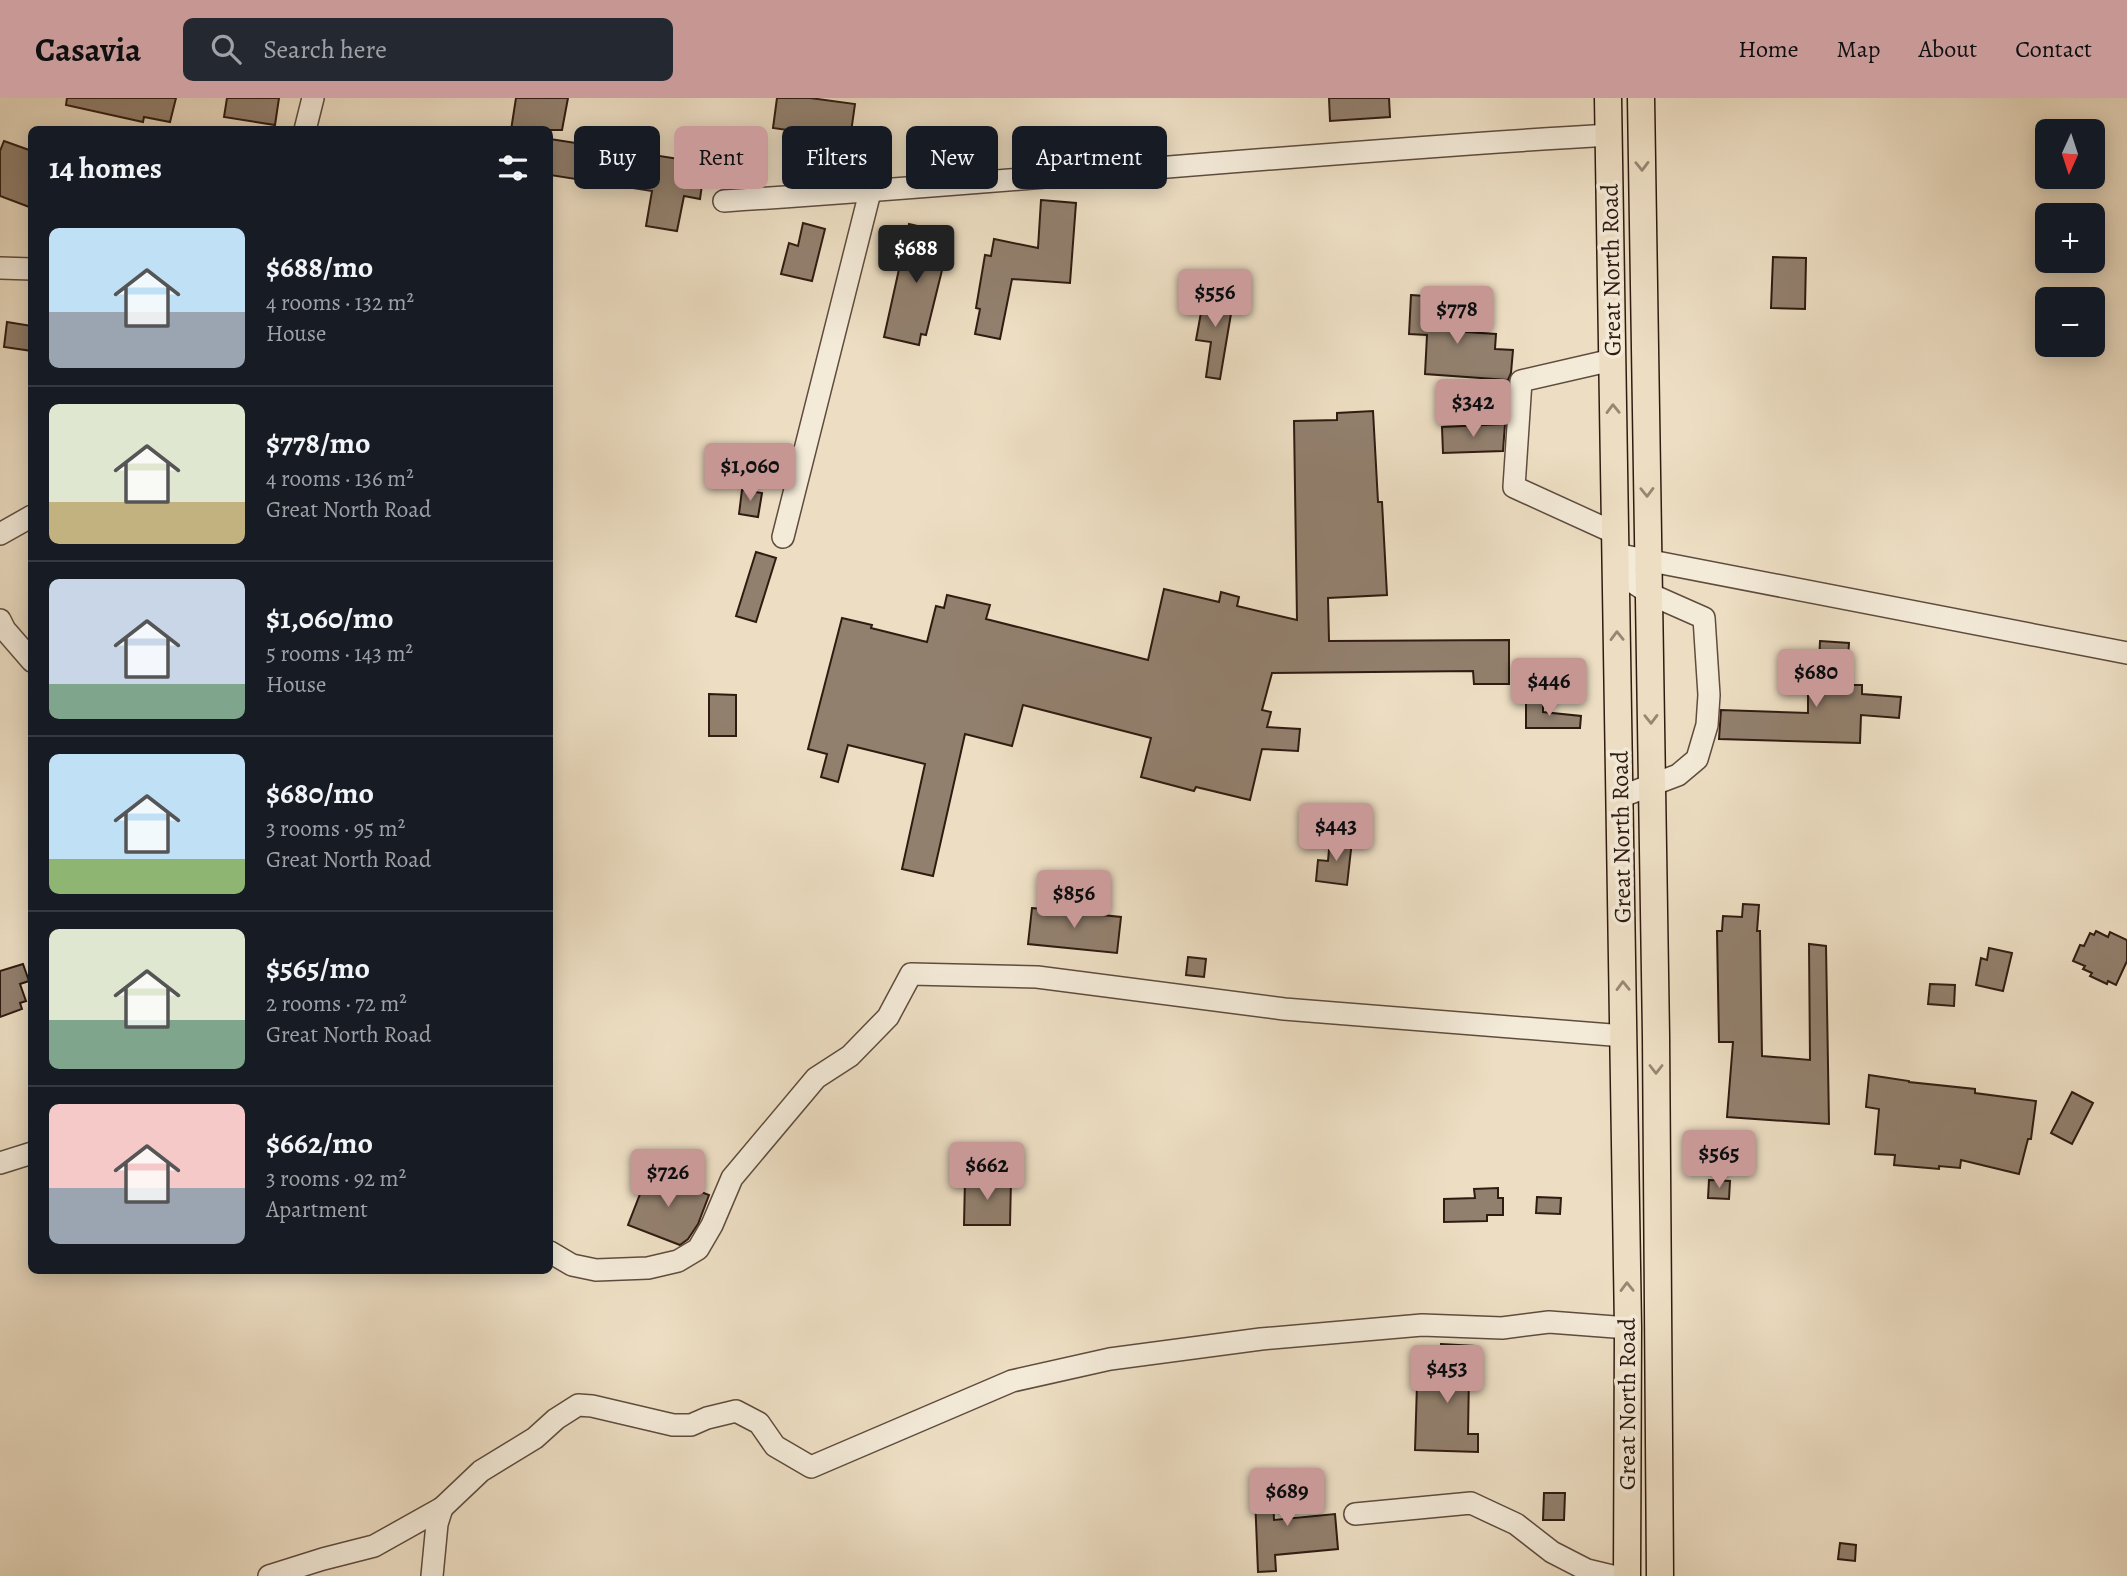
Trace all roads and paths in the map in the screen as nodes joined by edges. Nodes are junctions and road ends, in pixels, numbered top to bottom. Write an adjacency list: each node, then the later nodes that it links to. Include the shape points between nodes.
1 (313, 98): 4 (street)
2 (1608, 98): 5 (main road, Great North Road)
3 (1641, 98): 15 (main road, Great North Road, one-way to 15)
4 (306, 126)
5 (1609, 135): 6 (street, via 1433,145); 10 (main road, Great North Road)
6 (870, 192): 7 (street); 13 (street)
7 (724, 201)
8 (0, 268): 9 (street)
9 (28, 269)
10 (1612, 360): 14 (main road, Great North Road, one-way to 10); 14 (street, via 1521,381 1514,487)
11 (28, 518): 12 (street)
12 (0, 534)
13 (783, 537)
14 (1615, 544): 15 (street); 16 (street, via 1631,581); 21 (main road, Great North Road, one-way to 14)
15 (1648, 561): 16 (main road, Great North Road); 18 (street)
16 (1649, 593): 20 (main road, Great North Road, one-way to 20); 20 (street, via 1704,618 1709,695 1697,759 1678,775)
17 (0, 620): 19 (street)
18 (2127, 653)
19 (28, 656)
20 (1653, 785): 21 (street); 33 (main road, Great North Road, one-way to 33)
21 (1620, 797): 22 (main road, Great North Road, one-way to 21)
22 (1624, 1036): 25 (street, via 1284,1009 1037,977 911,974 888,1017 850,1056 816,1078 732,1178 698,1249 678,1261 648,1268 596,1270 572,1265); 26 (main road, Great North Road, one-way to 22)
23 (28, 1154): 24 (street)
24 (0, 1163)
25 (553, 1254)
26 (1628, 1328): 27 (street, via 1549,1322 1502,1328 1422,1325 1261,1339 1110,1359 1012,1381 811,1467 775,1446 759,1423 736,1411 691,1425 674,1425 578,1405 481,1471); 32 (main road, Great North Road)
27 (442, 1508): 29 (street, via 374,1546); 30 (street)
28 (1355, 1514): 31 (street, via 1471,1503 1516,1524 1575,1564)
29 (269, 1576)
30 (432, 1576)
31 (1612, 1576)
32 (1627, 1576)
33 (1660, 1576)

